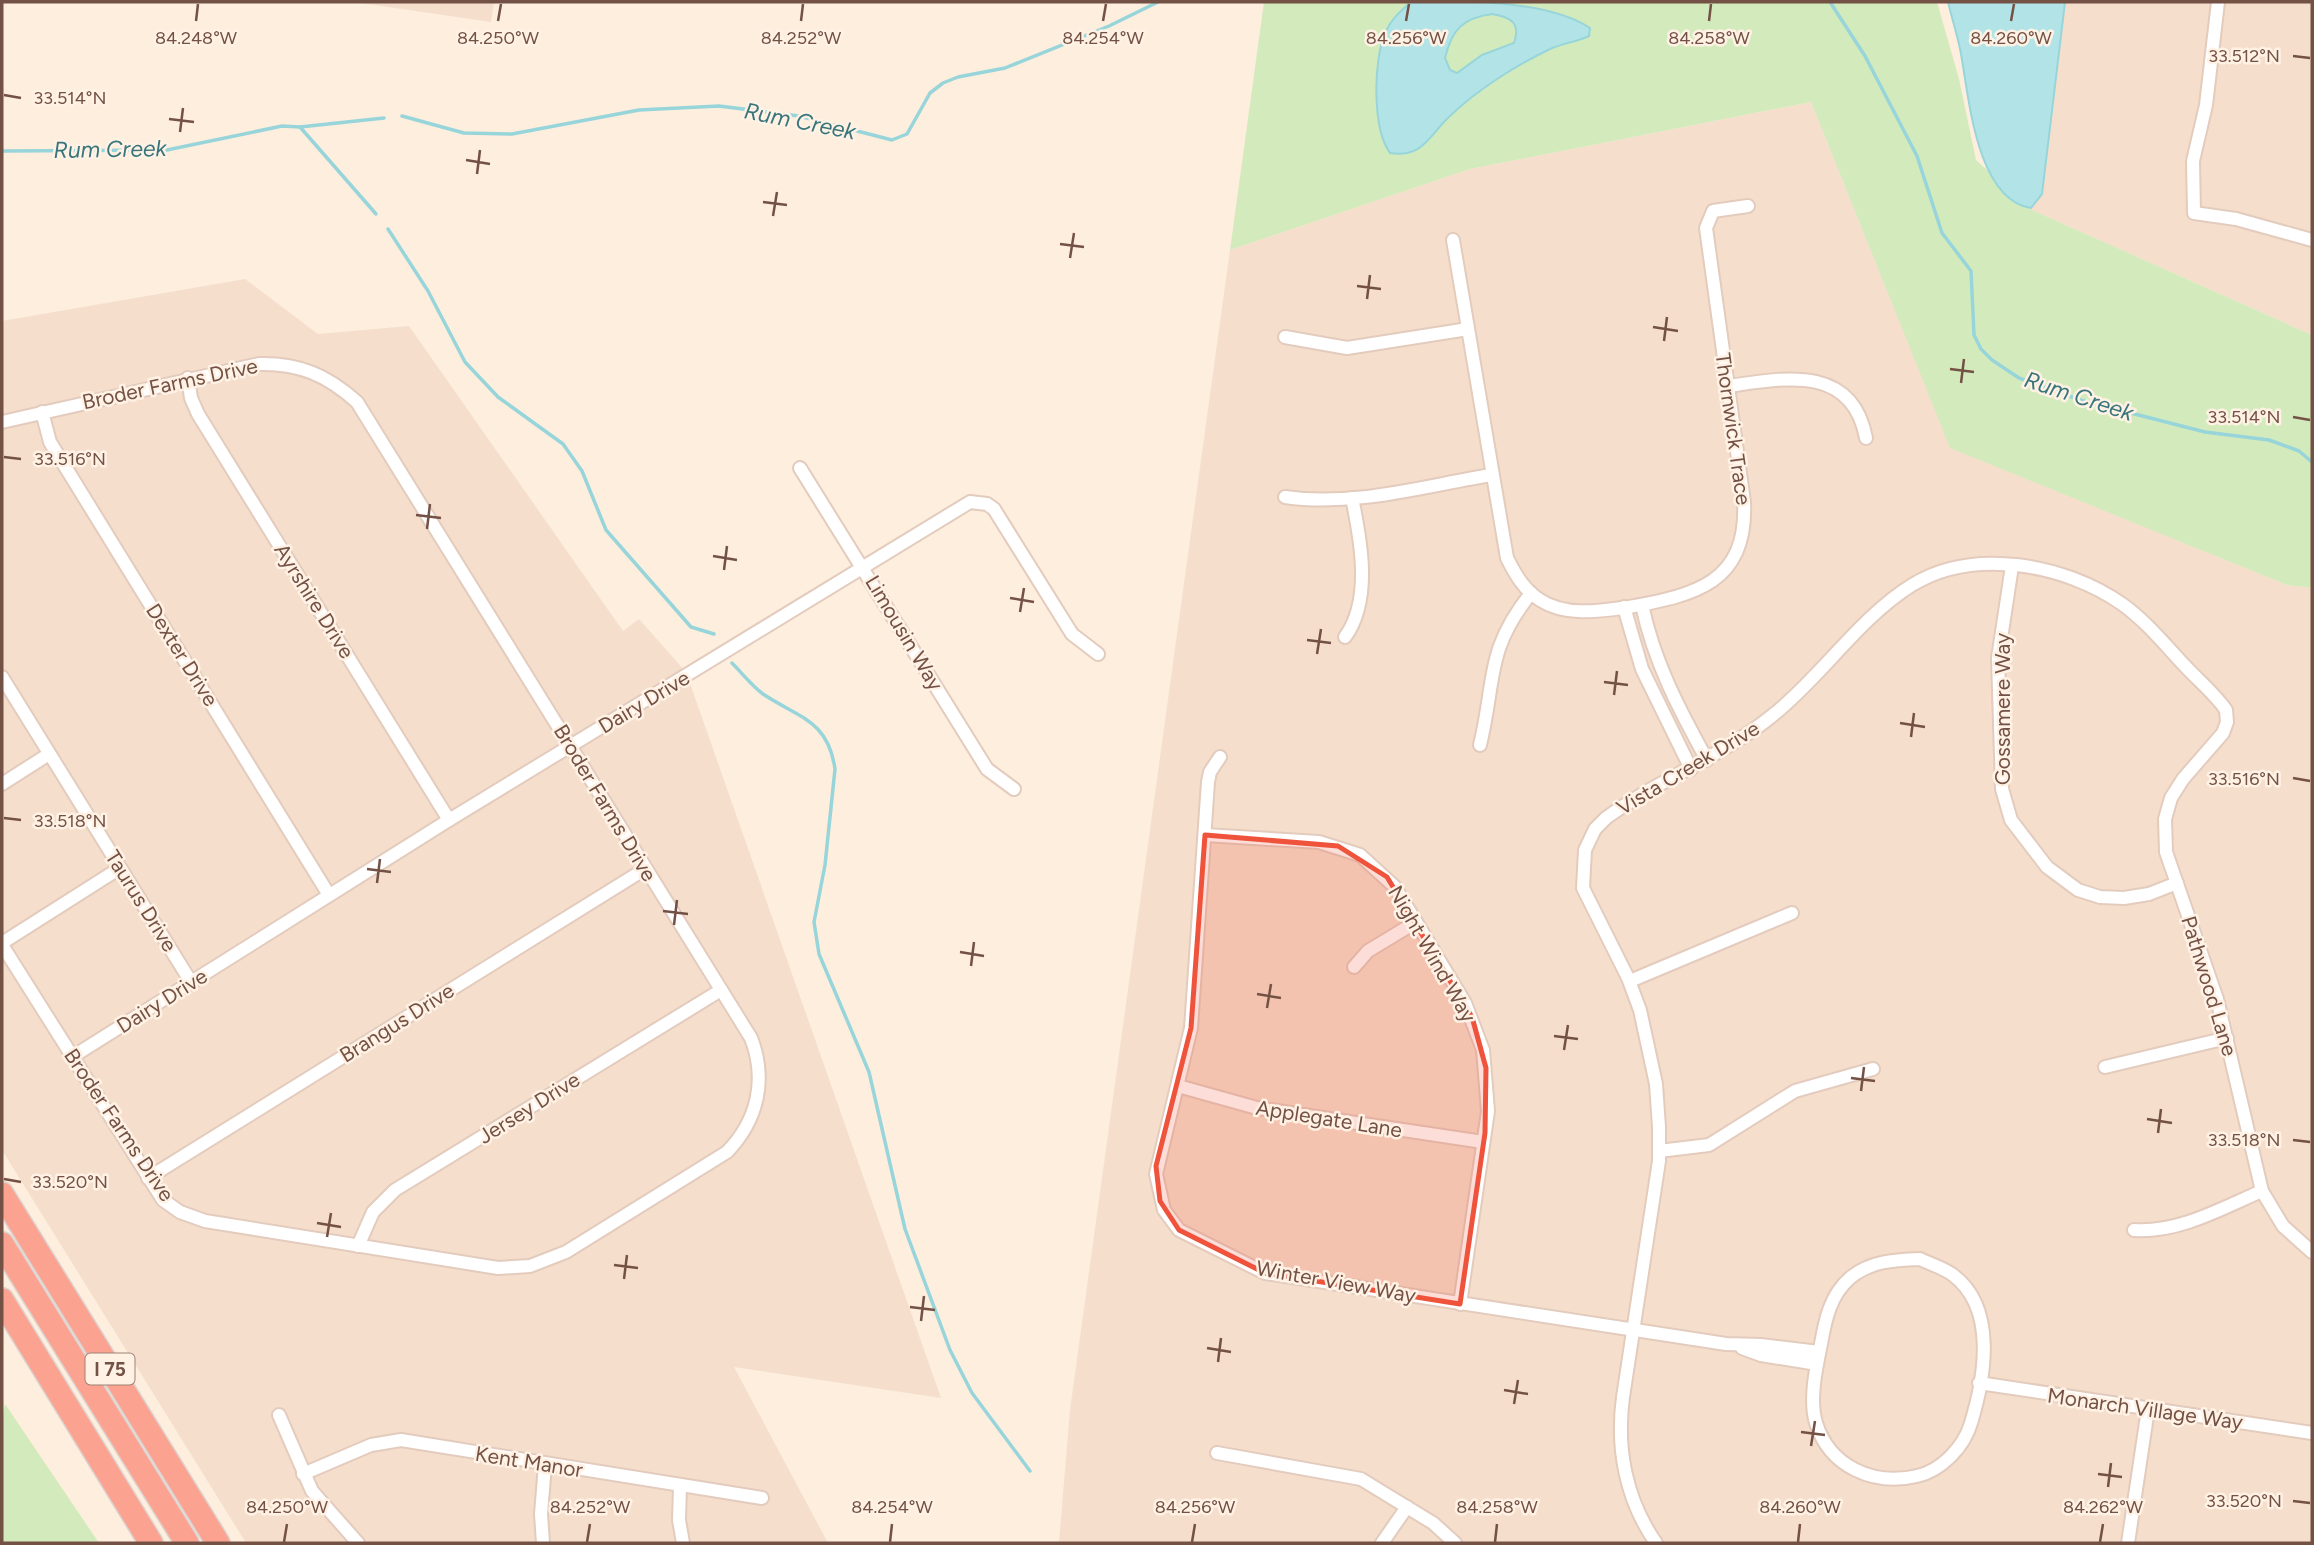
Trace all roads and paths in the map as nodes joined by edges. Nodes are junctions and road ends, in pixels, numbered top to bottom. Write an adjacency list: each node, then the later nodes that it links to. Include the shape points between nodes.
1 (2218, 2): 4 (street, via 2206,105 2193,161 2194,213)
2 (1748, 206): 8 (street, Thornwick Trace, via 1713,211 1706,228)
3 (1453, 240): 5 (street, Thornwick Trace)
4 (2312, 240)
5 (1468, 329): 6 (street, via 1347,348); 13 (street, Thornwick Trace)
6 (1285, 337)
7 (188, 378): 9 (street, Broder Farms Drive); 28 (street, Broder Farms Drive, via 279,363 315,372 357,402); 35 (street, Ayrshire Drive, via 198,414)
8 (1729, 386): 11 (street, via 1791,377 1823,383 1850,404); 19 (street, Thornwick Trace, via 1744,502 1740,543 1721,574 1709,584 1685,596)
9 (42, 412): 10 (street, Broder Farms Drive); 40 (street, Dexter Drive, via 50,442)
10 (2, 422)
11 (1866, 438)
12 (800, 468): 17 (street, Limousin Way)
13 (1491, 475): 15 (street); 18 (street, Thornwick Trace, via 1504,552)
14 (1285, 496): 15 (street)
15 (1352, 498): 21 (street, via 1361,592)
16 (2011, 566): 26 (street, Vista Creek Drive, via 2074,579 2120,603 2223,706); 31 (street, Vista Creek Drive, via 1961,566 1912,585 1774,715); 39 (street, Gossamere Way, via 1998,657 2001,782 2011,820 2048,867 2078,890 2124,898)
17 (864, 567): 22 (street, Dairy Drive, via 970,502 987,504 1000,516 1072,634); 28 (street, Dairy Drive); 34 (street, Limousin Way, via 987,769)
18 (1531, 593): 20 (street, Thornwick Trace, via 1568,610); 27 (street, via 1501,636)
19 (1642, 604): 20 (street, Thornwick Trace); 24 (street)
20 (1624, 607): 25 (street)
21 (1345, 637)
22 (1098, 654)
23 (2, 677): 29 (street, Taurus Drive)
24 (1665, 682): 25 (street); 31 (street)
25 (1651, 691): 32 (street)
26 (2227, 722): 39 (street, Pathwood Lane, via 2168,805 2165,843)
27 (1480, 745)
28 (570, 747): 35 (street, Dairy Drive); 38 (street, Broder Farms Drive)
29 (49, 754): 33 (street); 37 (street, Taurus Drive)
30 (1220, 757): 36 (street, Winter View Way, via 1210,772)
31 (1707, 760): 32 (street, Vista Creek Drive)
32 (1691, 769): 45 (street, Vista Creek Drive, via 1606,818 1585,850 1583,891)
33 (2, 784)
34 (1014, 789)
35 (449, 820): 40 (street, Dairy Drive)
36 (1205, 835): 42 (street, Night Wind Way, via 1319,842 1349,849 1387,877); 52 (street, Winter View Way, via 1193,1009)
37 (120, 868): 43 (street); 46 (street, Taurus Drive)
38 (645, 869): 47 (street, Broder Farms Drive); 55 (street, Brangus Drive)
39 (2177, 883): 48 (street, Pathwood Lane)
40 (329, 895): 46 (street, Dairy Drive)
41 (1793, 913): 45 (street)
42 (1416, 922): 44 (street, via 1375,946); 53 (street, Night Wind Way, via 1465,1003 1478,1034 1488,1090)
43 (2, 944): 49 (street, Broder Farms Drive)
44 (1354, 967)
45 (1630, 981): 54 (street, Vista Creek Drive, via 1651,1055)
46 (191, 982): 49 (street, Dairy Drive)
47 (721, 990): 60 (street, Jersey Drive, via 395,1190 373,1212); 60 (street, Broder Farms Drive, via 751,1038 759,1069 749,1124 727,1152 566,1252 530,1266 498,1269)
48 (2227, 1038): 50 (street); 56 (street, Pathwood Lane)
49 (72, 1057): 55 (street, Broder Farms Drive)
50 (2105, 1067)
51 (1873, 1069): 54 (street, via 1795,1091 1709,1145)
52 (1178, 1086): 53 (street, Applegate Lane, via 1257,1108); 63 (street, Winter View Way, via 1156,1174 1164,1210 1179,1230 1265,1273)
53 (1483, 1142): 63 (street, Night Wind Way)
54 (1659, 1151): 64 (street, Vista Creek Drive)
55 (148, 1178): 60 (street, Broder Farms Drive, via 163,1200 205,1221)
56 (2262, 1191): 58 (street, via 2178,1226); 61 (street, Pathwood Lane, via 2283,1226)
57 (2, 1194): 78 (highway, I 75)
58 (2134, 1230)
59 (2, 1244): 77 (highway)
60 (358, 1246)
61 (2312, 1252)
62 (2, 1300): 76 (highway, I 75)
63 (1460, 1304): 64 (street, Winter View Way)
64 (1633, 1330): 65 (street, Winter View Way, via 1734,1345 1761,1355); 84 (street, Vista Creek Drive, via 1621,1409 1621,1446 1629,1489)
65 (1818, 1358): 66 (street, via 1816,1423 1832,1454 1861,1475 1894,1482 1928,1474 1956,1452 1971,1425); 66 (street, via 1828,1308 1849,1278 1883,1260 1920,1259 1953,1275 1976,1302 1985,1336)
66 (1979, 1383): 67 (street, Monarch Village Way)
67 (2148, 1409): 69 (street, Monarch Village Way); 85 (street)
68 (279, 1415): 72 (street)
69 (2312, 1433)
70 (1217, 1453): 75 (street, via 1353,1476)
71 (545, 1465): 72 (street, Kent Manor, via 388,1441); 73 (street, Kent Manor); 80 (street)
72 (303, 1474): 79 (street, via 312,1491)
73 (680, 1486): 74 (street, Kent Manor); 81 (street)
74 (762, 1498)
75 (1408, 1507): 82 (street); 83 (street)
76 (151, 1543)
77 (187, 1543)
78 (218, 1543)
79 (358, 1543)
80 (543, 1543)
81 (683, 1543)
82 (1382, 1543)
83 (1455, 1543)
84 (1656, 1543)
85 (2128, 1543)

